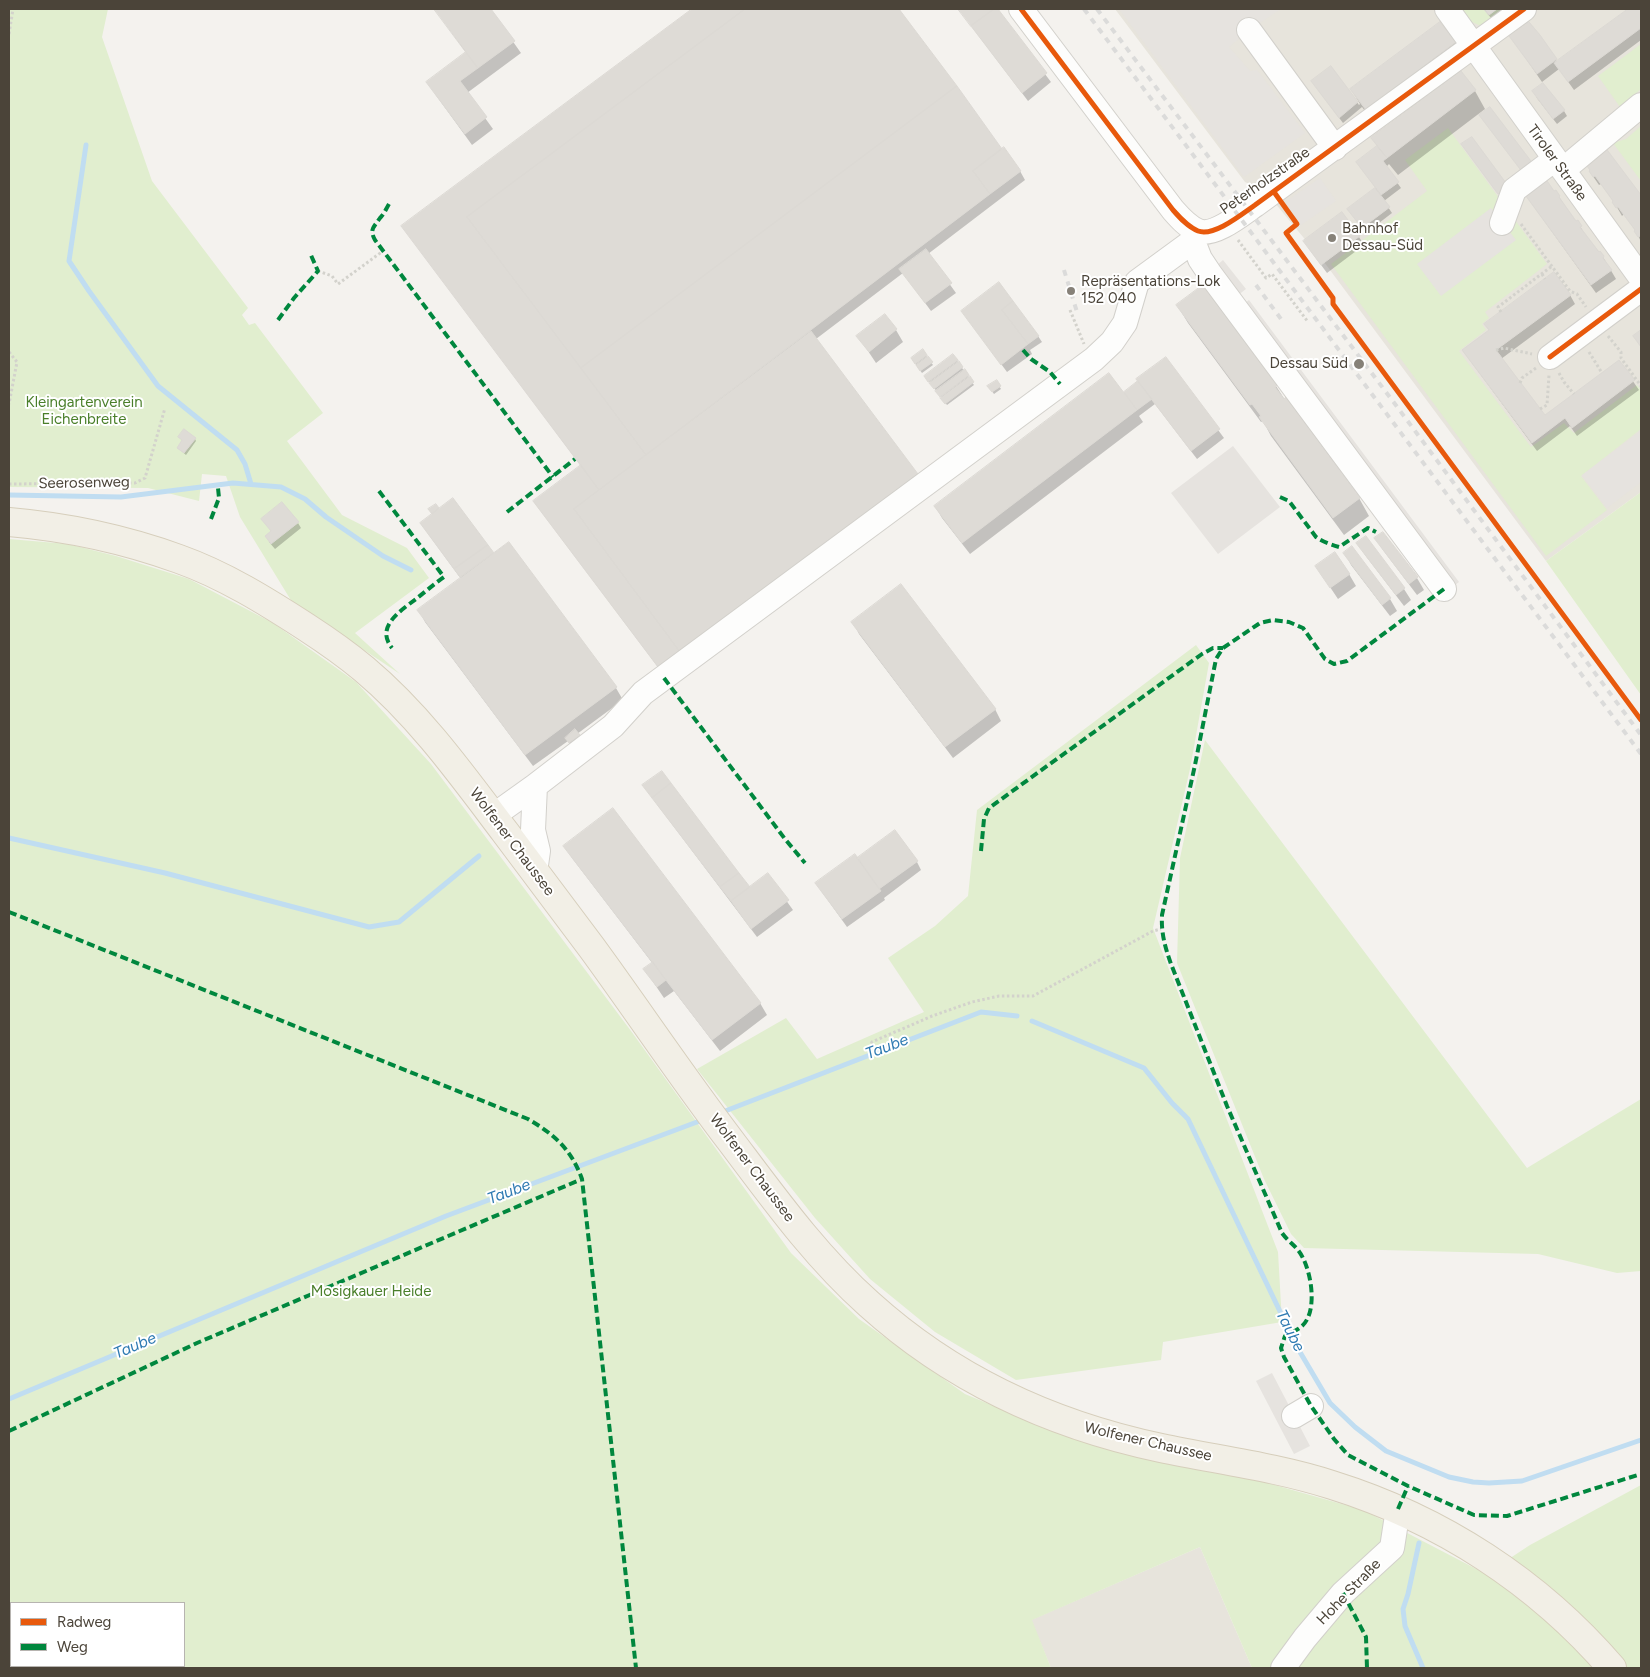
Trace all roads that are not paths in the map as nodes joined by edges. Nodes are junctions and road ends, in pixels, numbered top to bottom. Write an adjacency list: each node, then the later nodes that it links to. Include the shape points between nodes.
1 (1021, 9): 10 (street)
2 (1447, 9): 5 (street, Tiroler Straße)
3 (1524, 9): 5 (street, Peterholzstraße)
4 (1249, 30): 7 (street)
5 (1473, 47): 7 (street, Peterholzstraße); 8 (street, Tiroler Straße)
6 (1641, 105): 8 (street)
7 (1335, 148): 10 (street, Peterholzstraße, via 1301,181 1274,192 1218,229)
8 (1559, 165): 9 (street, via 1514,190); 11 (street, Tiroler Straße)
9 (1503, 221)
10 (1196, 236): 15 (street, via 1200,259 1210,274); 16 (street, via 1137,282 1125,323 1112,342 1094,359 643,693 612,726)
11 (1641, 278)
12 (1641, 289): 13 (street)
13 (1550, 357)
14 (9, 522): 17 (main road, Wolfener Chaussee, via 89,533 171,556 274,606 347,656 378,682 432,738)
15 (1444, 589)
16 (535, 786): 17 (street); 18 (street, via 533,830 538,851)
17 (493, 816): 18 (main road, Wolfener Chaussee)
18 (535, 872): 19 (main road, Wolfener Chaussee, via 727,1136 802,1233 846,1282 904,1333 976,1381 1044,1414 1099,1433 1160,1448 1338,1486)
19 (1398, 1509): 20 (street, Hohe Straße, via 1392,1548 1343,1593); 21 (main road, Wolfener Chaussee, via 1454,1538 1519,1581 1567,1621)
20 (1283, 1668)
21 (1612, 1668)

